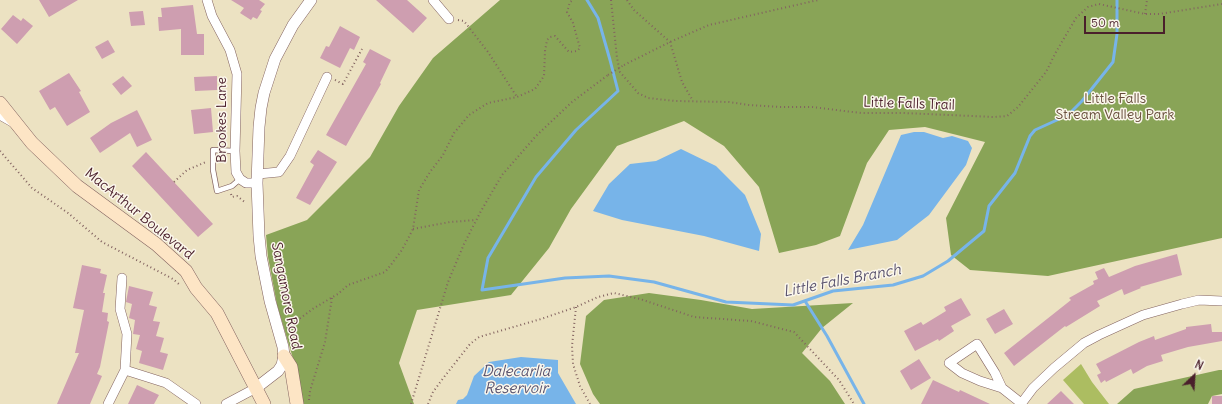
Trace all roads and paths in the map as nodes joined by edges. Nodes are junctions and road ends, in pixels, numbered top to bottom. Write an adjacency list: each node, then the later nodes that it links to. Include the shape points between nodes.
1 (207, 0): 21 (street, Brookes Lane, via 212,16 230,50 237,74)
2 (311, 0): 23 (street, Sangamore Road, via 284,41 270,74 259,127)
3 (433, 0): 11 (street)
4 (573, 0): 15 (path, via 567,12 580,48 569,52 555,36 550,37 546,46 544,76 534,88)
5 (611, 0): 16 (path, Little Falls Trail, via 620,72 638,93 648,98)
6 (627, 0): 12 (path, via 634,10)
7 (818, 0): 12 (path, via 709,25)
8 (1147, 0): 10 (path)
9 (1222, 4): 10 (path, Little Falls Trail)
10 (1145, 14): 16 (path, Little Falls Trail, via 1100,4 1088,7 1076,18 1046,72 1018,107 1007,116 861,113 812,107)
11 (449, 19): 15 (path, via 464,21)
12 (670, 42): 16 (path, via 682,82); 28 (path, bridge, via 624,65 572,102 536,136 502,175)
13 (362, 49): 14 (path, via 343,84)
14 (327, 77): 23 (street, via 290,156 279,172)
15 (517, 97): 29 (path, via 488,103 469,115 454,133 443,155 419,190)
16 (693, 101)
17 (0, 103): 19 (main road, MacArthur Boulevard)
18 (0, 116): 19 (street)
19 (19, 126): 38 (main road, MacArthur Boulevard, via 32,143 78,186 156,244 186,271 196,288 217,313)
20 (0, 150): 31 (path, via 32,188 68,213 102,242 173,279)
21 (235, 151): 22 (lane, via 213,150); 24 (street, Brookes Lane, via 236,172)
22 (212, 159): 25 (path, via 187,170); 26 (lane, via 217,191)
23 (257, 178): 24 (street, Brookes Lane, via 246,183); 36 (street, Sangamore Road, via 261,256)
24 (240, 179): 26 (lane)
25 (174, 182)
26 (229, 187): 27 (path, via 232,197 237,196)
27 (246, 203)
28 (476, 220): 29 (path); 46 (path, via 448,282)
29 (413, 229): 32 (path, via 402,250 385,272 348,285)
30 (122, 278): 37 (street, via 120,309 126,334)
31 (183, 287)
32 (332, 298): 35 (path); 45 (path, via 325,342)
33 (1222, 301): 50 (street, via 1199,300 1182,304 1143,315 1098,335 1054,368)
34 (576, 306): 47 (path, via 479,337 470,344 441,381); 48 (path, via 573,364 580,386); 49 (path, via 614,293 694,317 751,321 794,332 840,380)
35 (286, 329)
36 (284, 356): 38 (street, Sangamore Road, via 278,371); 44 (main road, via 291,367)
37 (125, 370): 40 (street); 41 (street, via 166,383)
38 (256, 388): 42 (street); 43 (main road, MacArthur Boulevard)
39 (1002, 388): 39 (street, via 962,373 949,363 977,344 996,373); 50 (street)
40 (108, 404)
41 (196, 404)
42 (226, 404)
43 (264, 404)
44 (297, 404)
45 (308, 404)
46 (411, 404)
47 (428, 404)
48 (590, 404)
49 (854, 404)
50 (1021, 404)

